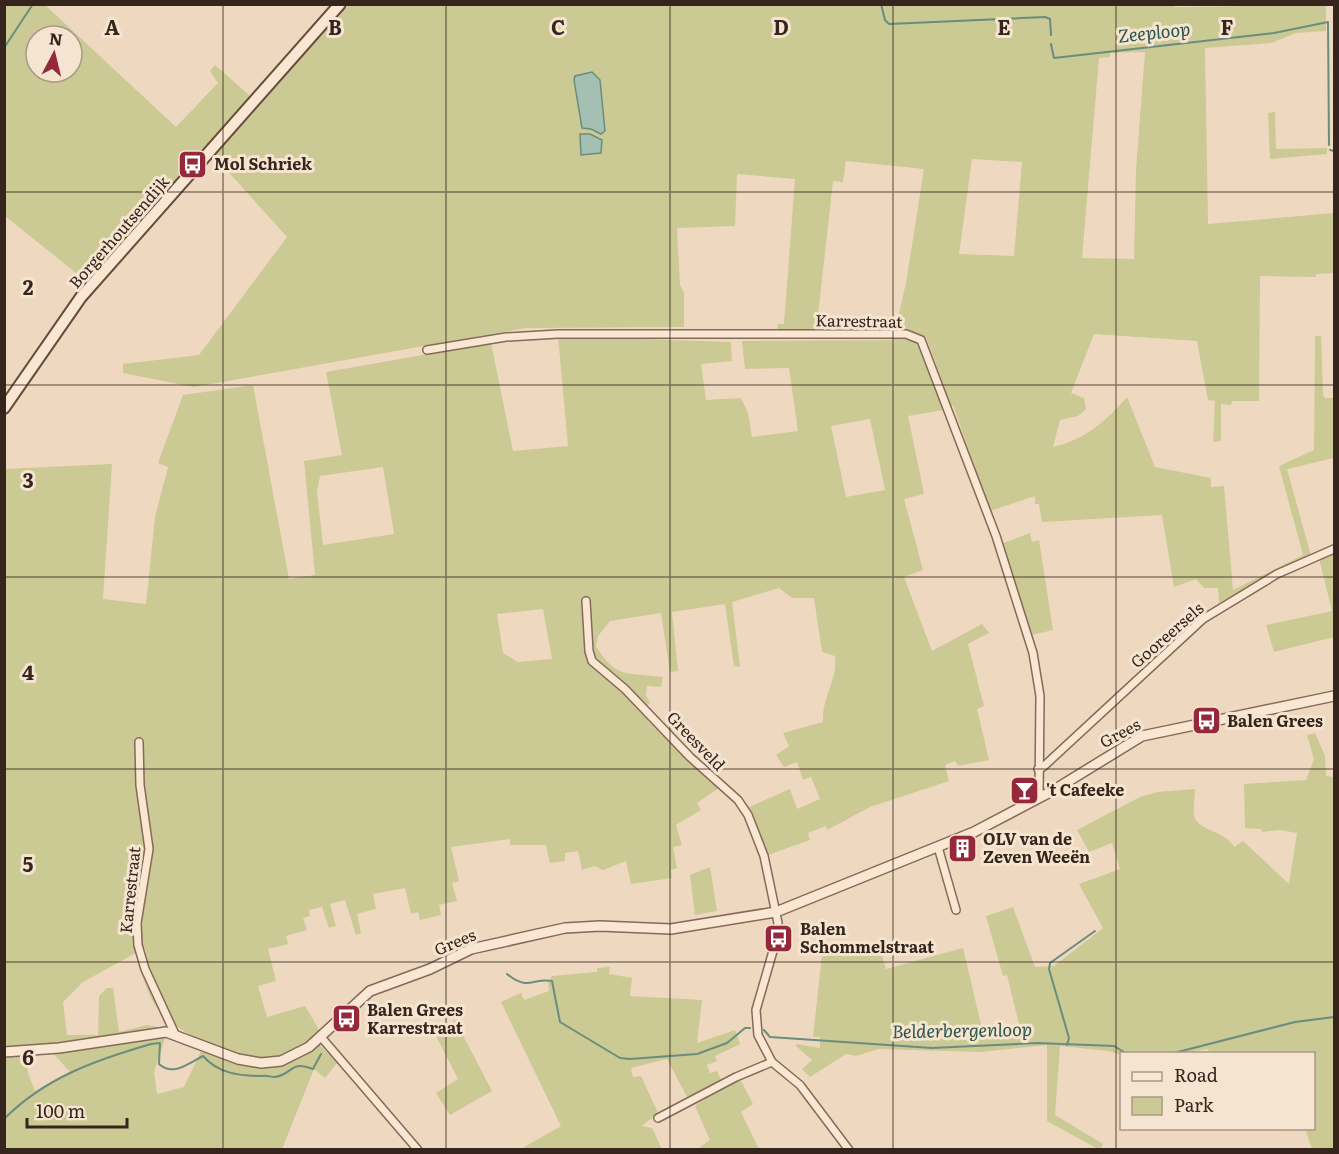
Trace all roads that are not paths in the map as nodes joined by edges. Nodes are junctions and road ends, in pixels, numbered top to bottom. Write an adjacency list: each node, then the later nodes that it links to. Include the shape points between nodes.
1 (340, 4): 3 (main road, Borgerhoutsendijk, via 81,297)
2 (427, 350): 8 (street, Karrestraat, via 506,337 558,334 914,336 924,347 941,390 1022,614 1039,683)
3 (4, 408)
4 (1335, 549): 8 (street, Gooreersels, via 1277,574 1203,619)
5 (586, 601): 12 (street, Greesveld, via 592,661 744,808 760,846)
6 (1335, 696): 9 (street, Grees, via 1142,736)
7 (139, 742): 13 (street, Karrestraat, via 140,785 149,849 137,923 138,945)
8 (1038, 769): 9 (street, Karrestraat)
9 (1039, 798): 10 (street, Grees)
10 (938, 847): 11 (street); 12 (street, Grees)
11 (956, 910)
12 (776, 912): 14 (street, Grees, via 671,929 565,928 471,949 370,991); 16 (street, Greesveld, via 778,929 755,1023)
13 (175, 1034): 14 (street, Grees, via 220,1053 261,1063 292,1057); 15 (street, Grees)
14 (321, 1037): 18 (street)
15 (4, 1052)
16 (772, 1062): 17 (street); 19 (street, via 800,1084)
17 (658, 1118)
18 (418, 1149)
19 (849, 1149)

